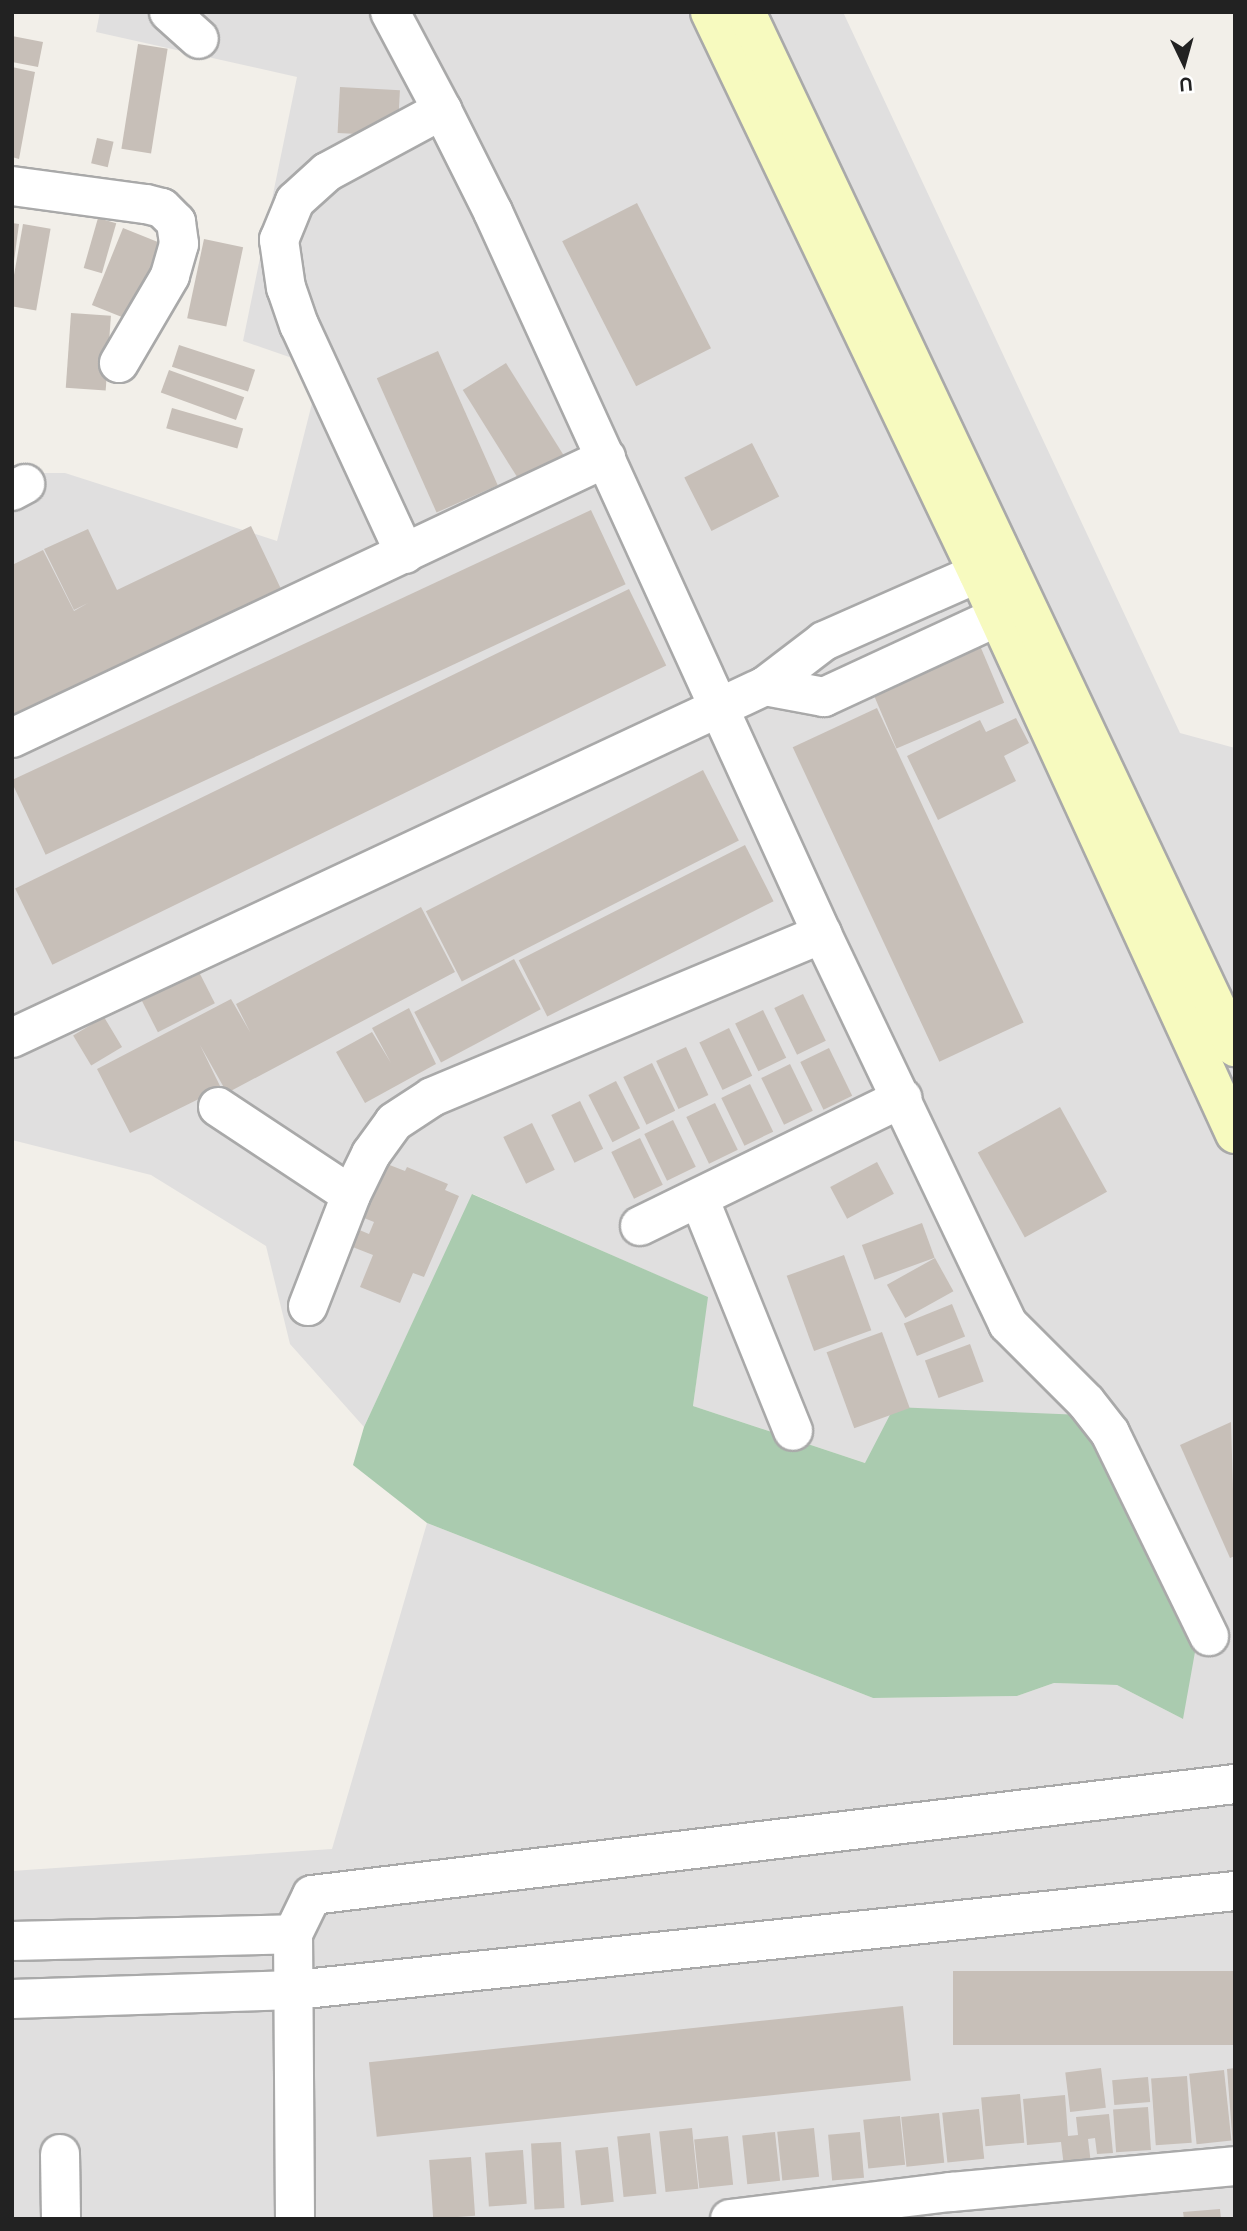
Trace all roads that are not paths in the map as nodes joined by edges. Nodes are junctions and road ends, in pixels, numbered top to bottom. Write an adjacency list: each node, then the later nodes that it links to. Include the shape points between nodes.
1 (169, 12): 5 (street)
2 (390, 12): 6 (street)
3 (710, 12): 11 (street)
4 (746, 12): 11 (street)
5 (199, 39)
6 (442, 110): 9 (street); 10 (street, via 327,172 295,201 279,240 286,288 299,326)
7 (12, 186): 8 (street, via 146,204 176,222 180,244 170,276)
8 (119, 363)
9 (606, 458): 10 (street); 14 (street)
10 (405, 554): 15 (street)
11 (991, 567): 12 (street); 13 (street, via 824,641)
12 (1011, 610): 13 (street, via 824,697); 18 (street); 21 (street)
13 (765, 686): 14 (street)
14 (717, 708): 16 (street); 17 (street)
15 (12, 738)
16 (821, 934): 19 (street); 22 (street, via 432,1097 394,1122 371,1153)
17 (12, 1038)
18 (1235, 1047)
19 (902, 1098): 23 (street); 27 (street, via 1008,1324 1086,1402 1110,1433)
20 (218, 1107): 22 (street)
21 (1235, 1134)
22 (351, 1195): 25 (street)
23 (699, 1198): 24 (street); 26 (street)
24 (640, 1226)
25 (308, 1306)
26 (793, 1431)
27 (1209, 1636)
28 (1235, 1784): 30 (street, via 320,1893 312,1895)
29 (1235, 1891): 32 (street)
30 (293, 1934): 31 (street); 32 (street)
31 (12, 1941)
32 (295, 1990): 33 (street); 37 (street)
33 (12, 1998)
34 (60, 2154): 36 (street)
35 (1235, 2166): 38 (street, via 951,2192)
36 (61, 2219)
37 (295, 2219)
38 (730, 2219)

